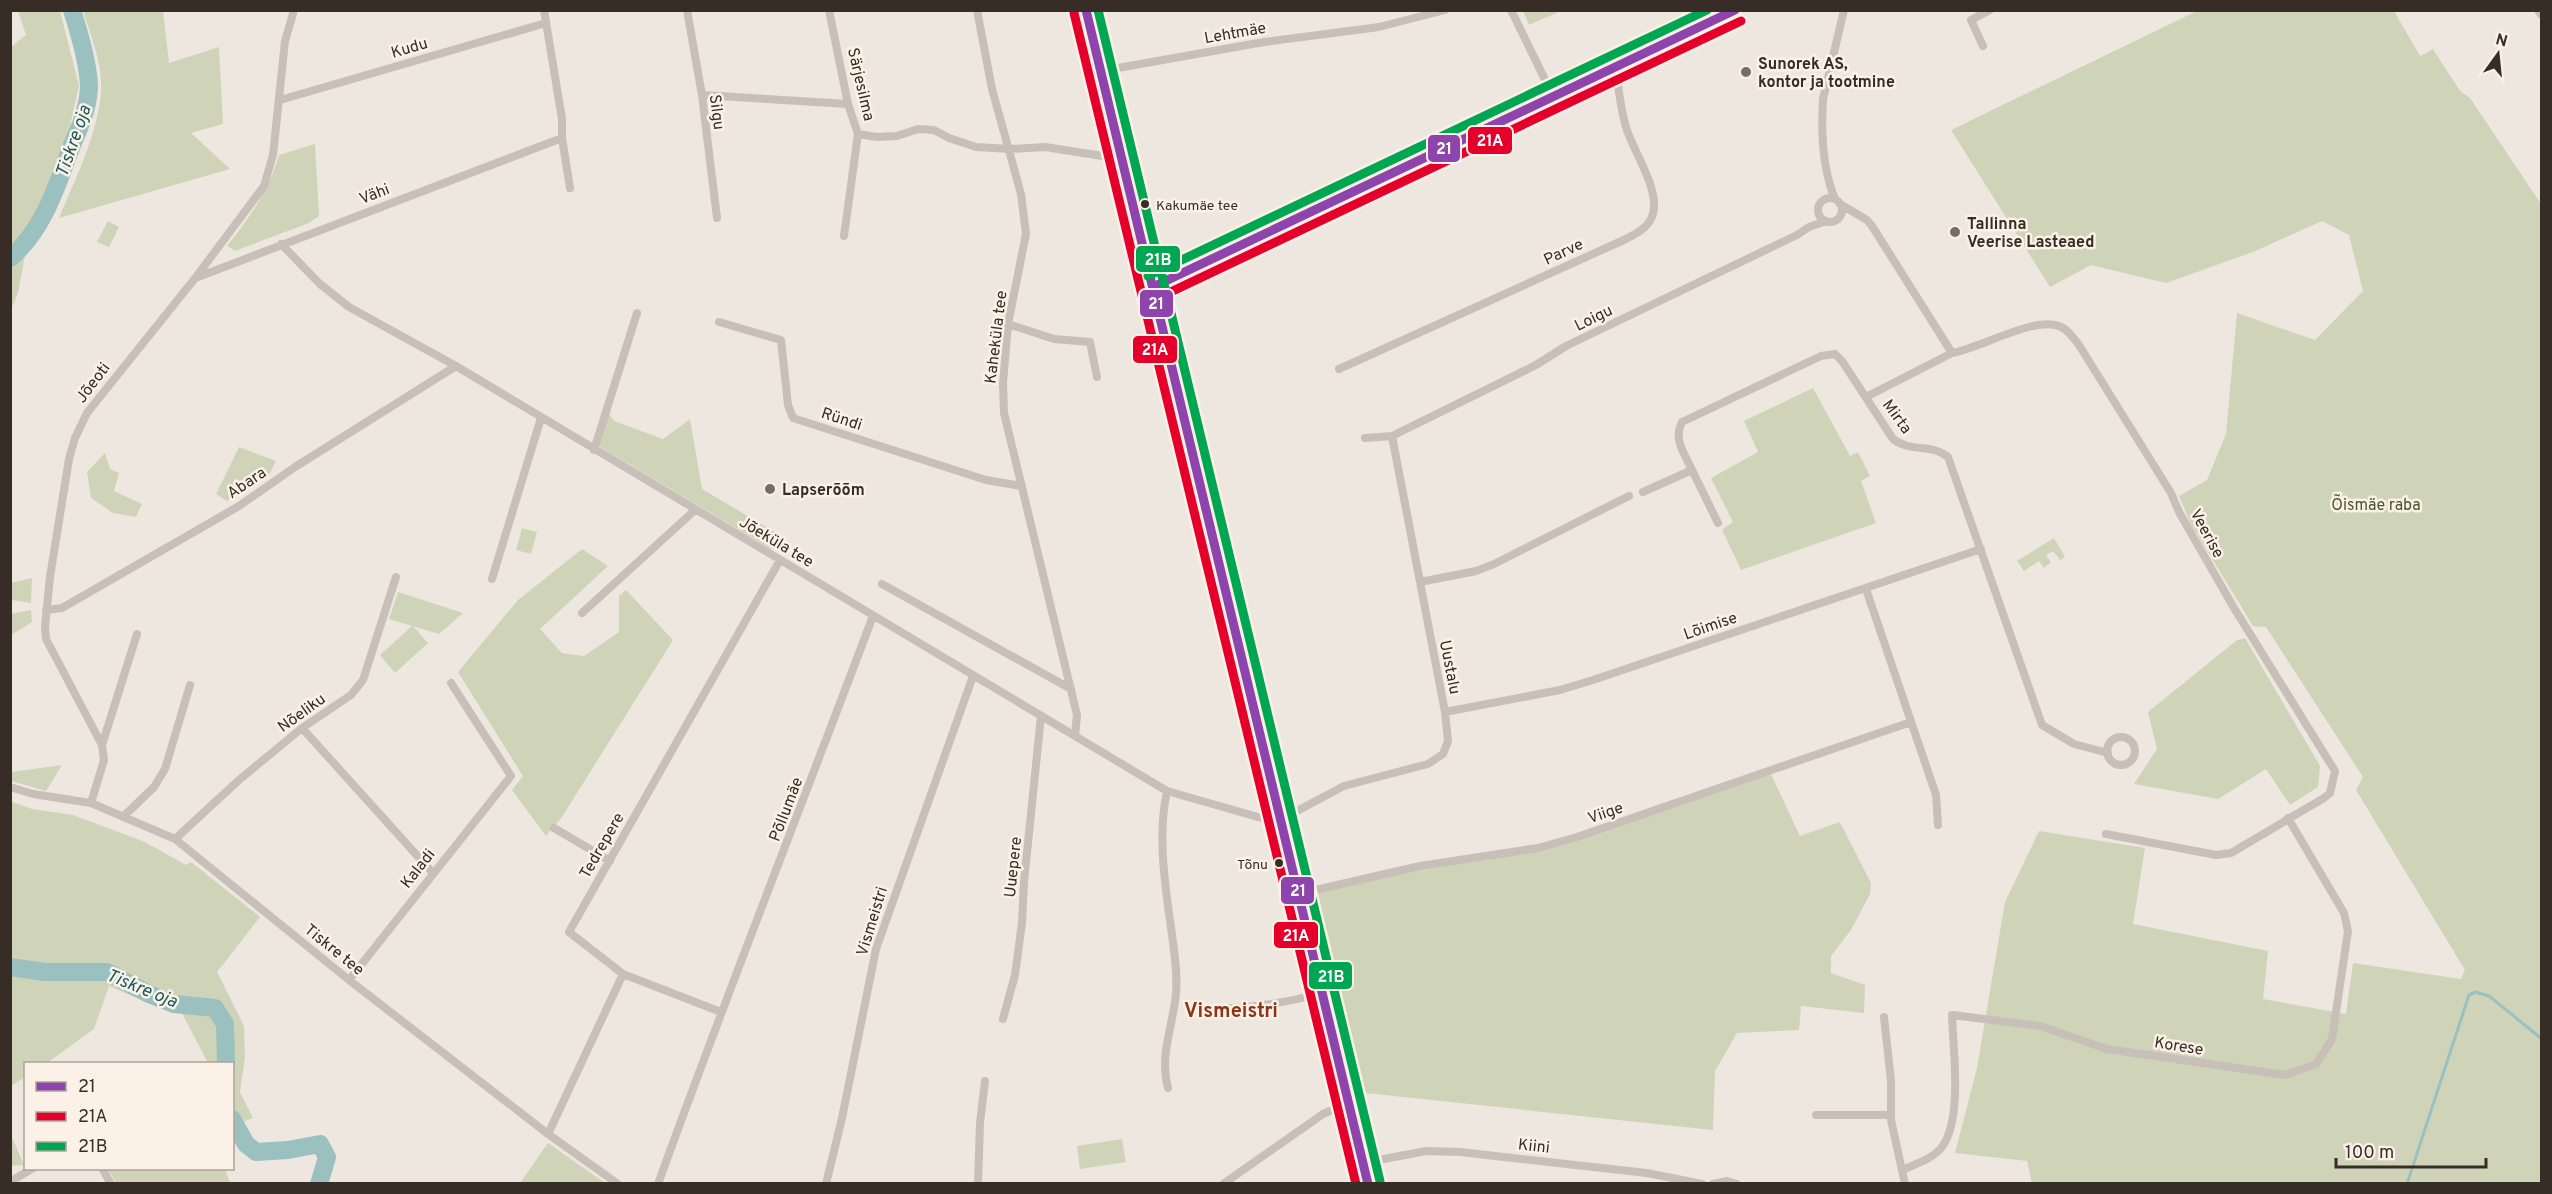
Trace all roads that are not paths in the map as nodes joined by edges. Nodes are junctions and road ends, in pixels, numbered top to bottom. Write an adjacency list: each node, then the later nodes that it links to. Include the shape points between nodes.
1 (294, 10): 18 (street, Jõeoti, via 285,40)
2 (544, 10): 12 (street)
3 (687, 10): 16 (street, Silgu)
4 (829, 10): 19 (street, Särjesilma)
5 (977, 10): 22 (street, Kaheküla tee, via 992,89)
6 (1086, 10): 15 (street)
7 (1446, 10): 15 (street, Lehtmäe, via 1379,27 1264,42)
8 (1510, 10): 17 (street)
9 (1736, 10): 14 (street)
10 (1844, 10): 24 (street, via 1823,99)
11 (1990, 10): 13 (street, via 1971,20)
12 (546, 23): 18 (street, Kudu); 21 (street)
13 (1983, 46)
14 (1615, 68): 17 (street); 43 (street, Parve, via 1626,128 1652,191 1655,207 1651,220 1626,239)
15 (1101, 71): 23 (street)
16 (702, 95): 19 (street); 30 (street, Silgu)
17 (1554, 98): 37 (street)
18 (280, 100): 36 (street, Jõeoti, via 273,155 264,186)
19 (848, 104): 20 (street, Särjesilma)
20 (858, 134): 22 (street, via 897,136 918,129 934,130 976,147); 34 (street, Särjesilma)
21 (562, 138): 25 (street); 35 (street, Vähi)
22 (1010, 149): 23 (street, via 1045,147); 40 (street, Kaheküla tee, via 1026,234)
23 (1122, 159): 37 (street)
24 (1829, 183): 26 (street); 27 (street)
25 (570, 188)
26 (1821, 201): 27 (street); 28 (street)
27 (1838, 201): 29 (street); 31 (street, via 1842,211)
28 (1818, 212): 32 (street); 33 (street, Loigu)
29 (1857, 214): 31 (street); 41 (street, via 1872,226)
30 (717, 218)
31 (1838, 218): 32 (street)
32 (1826, 221): 33 (street, Loigu)
33 (1809, 227): 47 (street, Loigu)
34 (844, 236)
35 (281, 244): 36 (street, Vähi); 42 (street, Jõeküla tee, via 320,284 350,307)
36 (196, 277): 63 (street, Jõeoti, via 87,413 75,438)
37 (1153, 287): 83 (street)
38 (637, 313): 49 (street)
39 (719, 322): 51 (street, Ründi, via 781,340 793,418 986,480)
40 (1008, 324): 44 (street, via 1054,339 1090,342); 51 (street, Kaheküla tee, via 1003,382 1005,413)
41 (1952, 352): 45 (street); 82 (street, Veerise, via 1969,350 2028,327 2053,324 2066,329 2073,338 2171,493 2234,608 2335,771 2330,793)
42 (456, 366): 46 (street, Jõeküla tee); 63 (street, Abara, via 239,506 62,608)
43 (1339, 369)
44 (1097, 376)
45 (1866, 397): 50 (street, Mirta, via 1835,354 1821,356 1682,422 1678,439); 56 (street, Mirta, via 1893,439 1903,447 1933,448 1948,457)
46 (540, 418): 49 (street, Jõeküla tee); 59 (street)
47 (1392, 436): 48 (street); 60 (street, Uustalu)
48 (1365, 438)
49 (594, 450): 54 (street, Jõeküla tee)
50 (1692, 470): 52 (street); 55 (street)
51 (1022, 486): 70 (street, Kaheküla tee)
52 (1643, 492)
53 (1629, 496): 60 (street, via 1485,567)
54 (695, 510): 57 (street, Jõeküla tee); 64 (street)
55 (1718, 523)
56 (1981, 549): 62 (street, Lõimise); 77 (street, Mirta, via 2042,725 2074,744)
57 (780, 560): 65 (street, Jõeküla tee); 88 (street, Tedrepere)
58 (396, 577): 74 (street, Nõeliku, via 363,680 351,695)
59 (492, 579)
60 (1420, 582): 71 (street, Uustalu)
61 (882, 584): 70 (street)
62 (1866, 589): 71 (street, Lõimise, via 1560,690); 73 (street)
63 (46, 610): 76 (street, Jõeoti, via 46,639)
64 (582, 614)
65 (873, 616): 67 (street, Jõeküla tee); 95 (street, Põllumäe)
66 (137, 634): 76 (street)
67 (973, 676): 72 (street, Jõeküla tee); 112 (street, Vismeistri, via 876,949)
68 (452, 683): 89 (street, Kaladi, via 511,776)
69 (190, 685): 81 (street, via 165,768 154,787)
70 (1071, 689): 75 (street, Kaheküla tee, via 1077,715)
71 (1445, 712): 83 (street, Uustalu, via 1448,741 1443,754 1428,764 1344,786)
72 (1041, 716): 75 (street, Jõeküla tee); 97 (street, Uuepere, via 1022,923 1015,975)
73 (1911, 722): 84 (street, via 1936,795); 90 (street, Viige, via 1538,848 1420,866)
74 (302, 728): 87 (street, Nõeliku); 89 (street)
75 (1075, 736): 79 (street, Jõeküla tee)
76 (102, 745): 80 (street, via 104,760)
77 (2108, 753)
78 (10, 787): 80 (street, Tiskre tee)
79 (1167, 791): 83 (street, Jõeküla tee); 99 (street, via 1163,810 1166,897 1176,993 1164,1054)
80 (91, 803): 81 (street, Tiskre tee)
81 (124, 816): 87 (street, Tiskre tee)
82 (2288, 818): 86 (street, Veerise, via 2231,853 2216,855); 107 (street, Korese, via 2344,913 2348,931 2332,1039 2316,1064 2285,1075 2240,1070 2107,1049 2040,1026 1952,1015 1951,1124 1935,1154)
83 (1280, 820): 90 (street)
84 (1938, 825)
85 (554, 828): 88 (street)
86 (2106, 834)
87 (175, 839): 92 (street, Tiskre tee)
88 (610, 861): 91 (street, Tedrepere, via 569,932)
89 (432, 872): 92 (street, Kaladi)
90 (1298, 894): 93 (street)
91 (623, 974): 95 (street); 103 (street)
92 (349, 980): 103 (street, Tiskre tee)
93 (1322, 993): 94 (street, via 1283,1004); 100 (street)
94 (1206, 1008)
95 (721, 1012): 111 (street, Põllumäe)
96 (1884, 1017): 102 (street, via 1892,1081)
97 (1003, 1018)
98 (985, 1081): 113 (street)
99 (1168, 1088)
100 (1348, 1103): 104 (street); 114 (street, via 1323,1114)
101 (1816, 1115): 102 (street)
102 (1891, 1115): 107 (street)
103 (548, 1134): 110 (street, Tiskre tee)
104 (1363, 1163): 115 (street); 116 (street, Kiini, via 1426,1151 1460,1152 1647,1173)
105 (30, 1170): 108 (street)
106 (103, 1170): 109 (street)
107 (1903, 1170): 119 (street)
108 (10, 1182)
109 (111, 1184)
110 (618, 1184)
111 (657, 1184)
112 (826, 1184)
113 (978, 1184)
114 (1223, 1184)
115 (1368, 1184)
116 (1702, 1184)
117 (1713, 1184): 118 (street, via 1727,1180)
118 (1737, 1184)
119 (1905, 1184)

